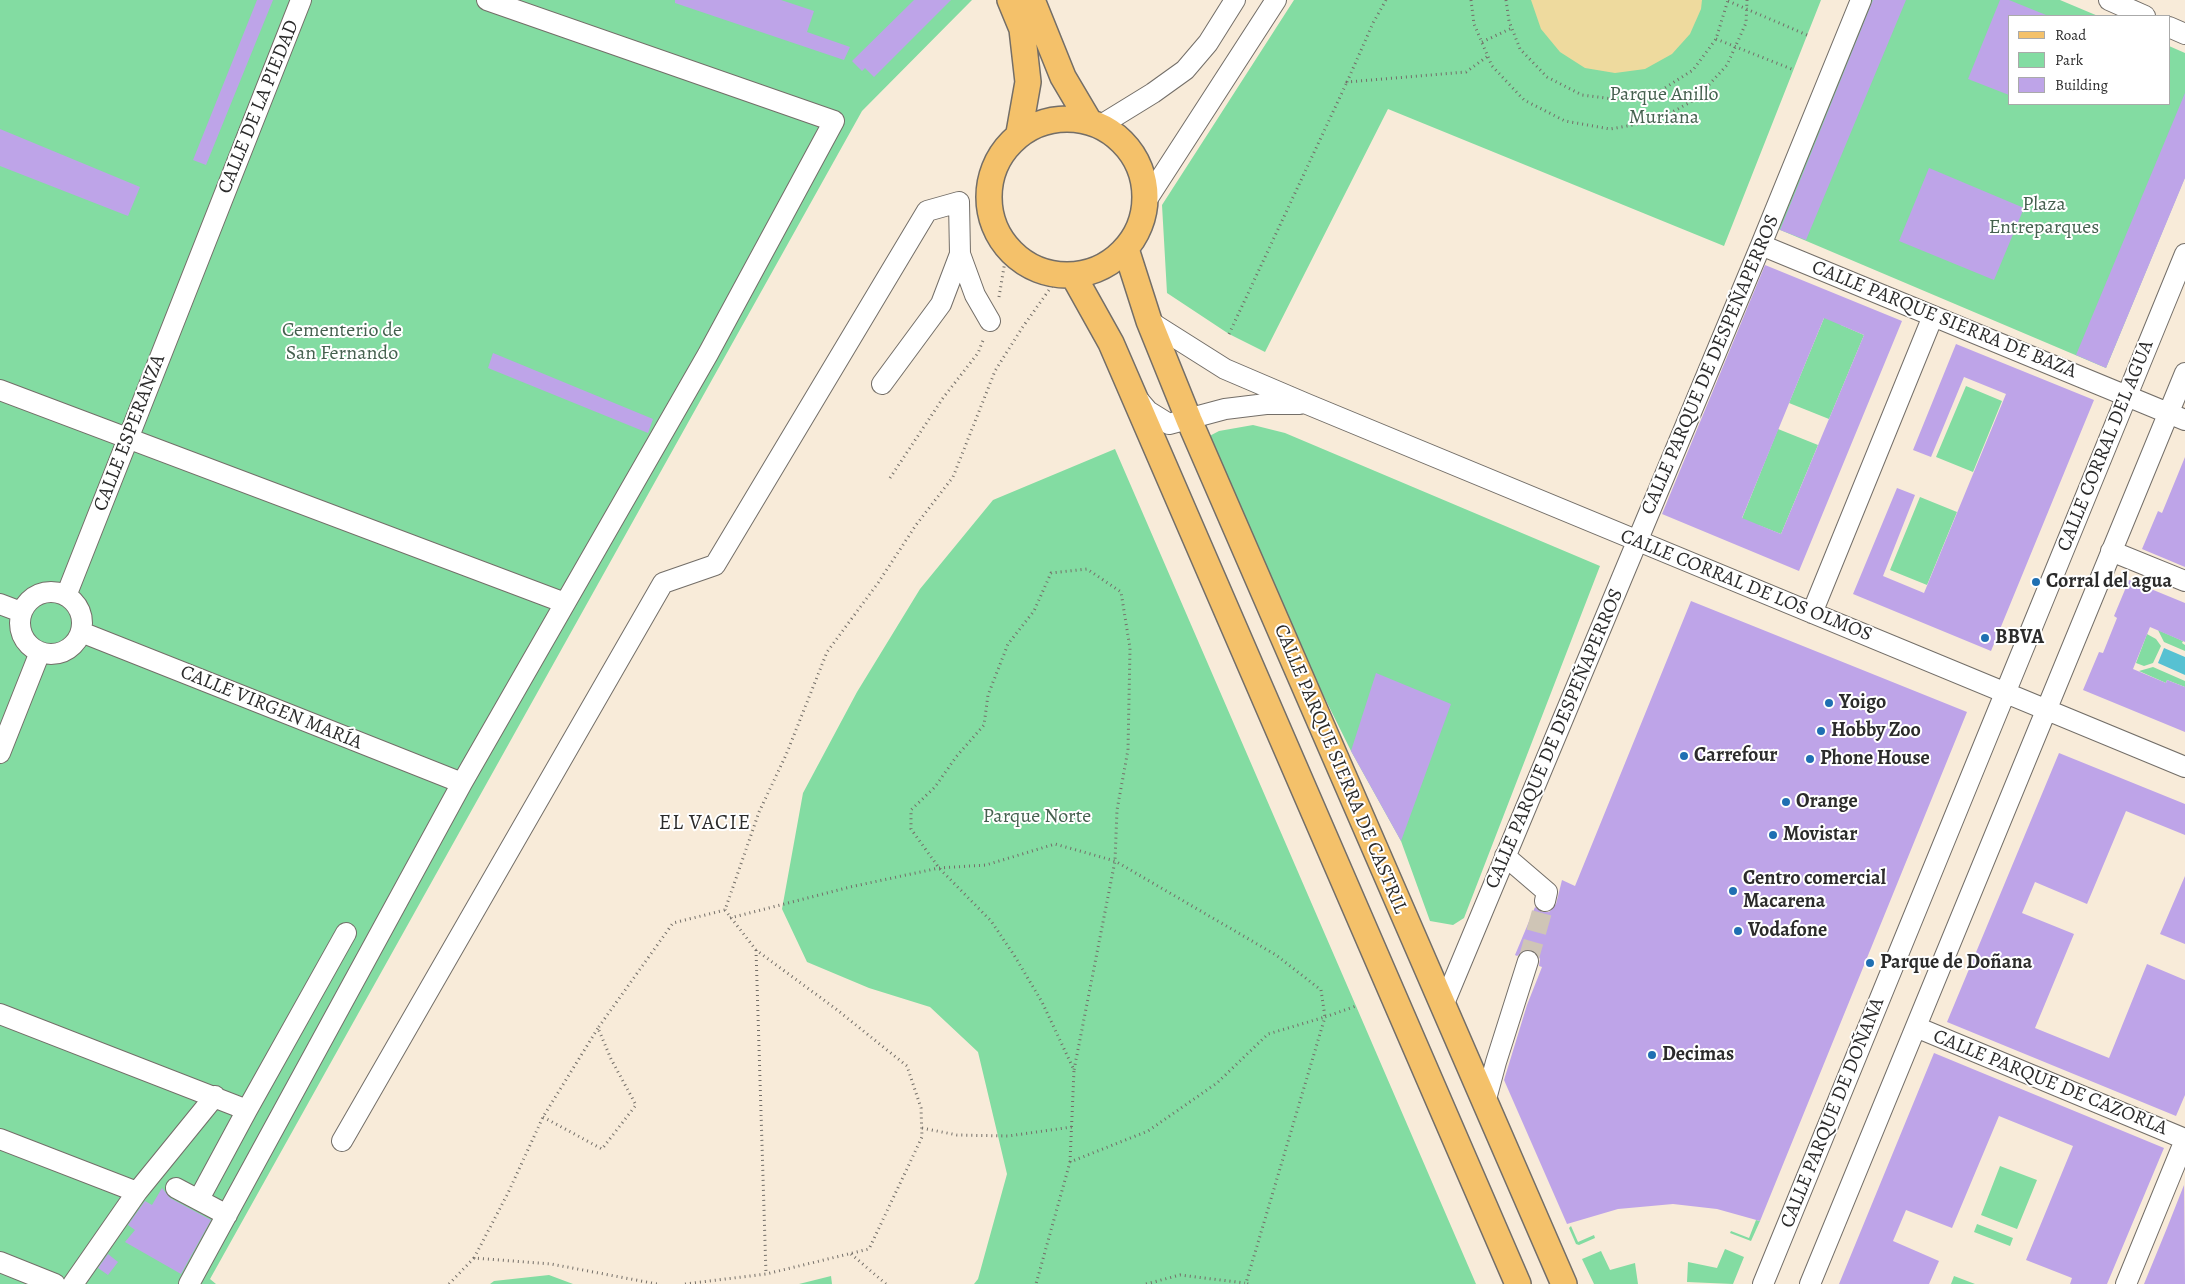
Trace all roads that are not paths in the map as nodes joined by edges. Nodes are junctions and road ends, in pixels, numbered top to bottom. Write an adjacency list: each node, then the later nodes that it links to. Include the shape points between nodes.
1 (301, 0): 19 (street, CALLE DE LA PIEDAD)
2 (486, 0): 37 (street, via 834,120 708,354)
3 (1010, 0): 13 (main road, via 1022,29 1028,82)
4 (1032, 0): 12 (main road, via 1063,77)
5 (1235, 0): 12 (street, via 1208,43 1185,70 1153,93)
6 (1276, 0): 14 (street)
7 (1861, 0): 15 (street, CALLE PARQUE DE DESPEÑAPERROS)
8 (2109, 0): 9 (street)
9 (2143, 15)
10 (2170, 27): 11 (street)
11 (2185, 34)
12 (1095, 123): 13 (main road, via 1052,119); 14 (main road, via 1126,143 1142,170)
13 (1019, 133): 20 (main road, via 993,168 989,210 1007,249 1029,266)
14 (1146, 201): 16 (main road, via 1140,227)
15 (1761, 245): 21 (street, CALLE PARQUE SIERRA DE BAZA); 33 (street, CALLE PARQUE DE DESPEÑAPERROS)
16 (1126, 249): 20 (main road, via 1102,268); 23 (main road, CALLE PARQUE SIERRA DE CASTRIL)
17 (960, 254): 22 (street, via 975,295); 25 (street, via 941,304); 60 (street, via 959,202 927,211 715,566 663,583)
18 (2185, 254): 28 (street, CALLE CORRAL DEL AGUA)
19 (194, 270): 32 (street, CALLE ESPERANZA)
20 (1066, 275): 27 (main road, CALLE PARQUE SIERRA DE CASTRIL, via 1111,342)
21 (1933, 316): 28 (street, CALLE PARQUE SIERRA DE BAZA); 40 (street)
22 (990, 321)
23 (1149, 321): 29 (street, CALLE CORRAL DE LOS OLMOS, via 1225,369); 31 (main road, CALLE PARQUE SIERRA DE CASTRIL)
24 (2185, 372): 30 (street)
25 (882, 384)
26 (0, 390): 32 (street)
27 (1132, 391): 31 (street, via 1148,411 1169,424); 69 (main road, CALLE PARQUE SIERRA DE CASTRIL)
28 (2127, 396): 30 (street, CALLE PARQUE SIERRA DE BAZA); 43 (street, CALLE CORRAL DEL AGUA)
29 (1307, 404): 31 (street, via 1225,409); 33 (street, CALLE CORRAL DE LOS OLMOS)
30 (2177, 416): 34 (street)
31 (1189, 420): 52 (main road, CALLE PARQUE SIERRA DE CASTRIL)
32 (128, 438): 36 (street, CALLE ESPERANZA); 37 (street)
33 (1638, 541): 40 (street, CALLE CORRAL DE LOS OLMOS); 48 (street, CALLE PARQUE DE DESPEÑAPERROS)
34 (2111, 551): 35 (street); 44 (street)
35 (2185, 582)
36 (66, 596): 39 (street, via 41,594 27,603); 41 (street, via 73,601 81,616)
37 (565, 603): 47 (street)
38 (0, 604): 39 (street)
39 (21, 612): 42 (street, via 22,635)
40 (1812, 613): 43 (street, CALLE CORRAL DE LOS OLMOS)
41 (81, 632): 42 (street, via 64,651 56,654); 47 (street, CALLE VIRGEN MARÍA)
42 (40, 652): 45 (street)
43 (2005, 692): 44 (street, CALLE CORRAL DE LOS OLMOS); 71 (street, CALLE PARQUE DE DOÑANA)
44 (2046, 710): 46 (street, CALLE CORRAL DE LOS OLMOS); 54 (street)
45 (0, 753)
46 (2185, 767)
47 (462, 783): 64 (street)
48 (1505, 856): 49 (street, via 1547,892); 52 (street, CALLE PARQUE DE DESPEÑAPERROS)
49 (1545, 901)
50 (346, 934): 57 (street)
51 (1528, 961): 56 (street)
52 (1443, 1006): 56 (main road, CALLE PARQUE SIERRA DE CASTRIL)
53 (0, 1014): 55 (street)
54 (1916, 1027): 59 (street, CALLE PARQUE DE CAZORLA); 72 (street)
55 (215, 1096): 57 (street); 62 (street)
56 (1485, 1103): 70 (main road, CALLE PARQUE SIERRA DE CASTRIL)
57 (246, 1110): 63 (street)
58 (0, 1139): 62 (street)
59 (2185, 1139): 73 (street)
60 (342, 1141)
61 (176, 1188): 63 (street)
62 (137, 1192): 67 (street)
63 (199, 1199): 64 (street)
64 (227, 1215): 68 (street)
65 (0, 1262): 66 (street)
66 (55, 1284)
67 (73, 1284)
68 (189, 1284)
69 (1518, 1284)
70 (1564, 1284)
71 (1763, 1284)
72 (1810, 1284)
73 (2126, 1284)

